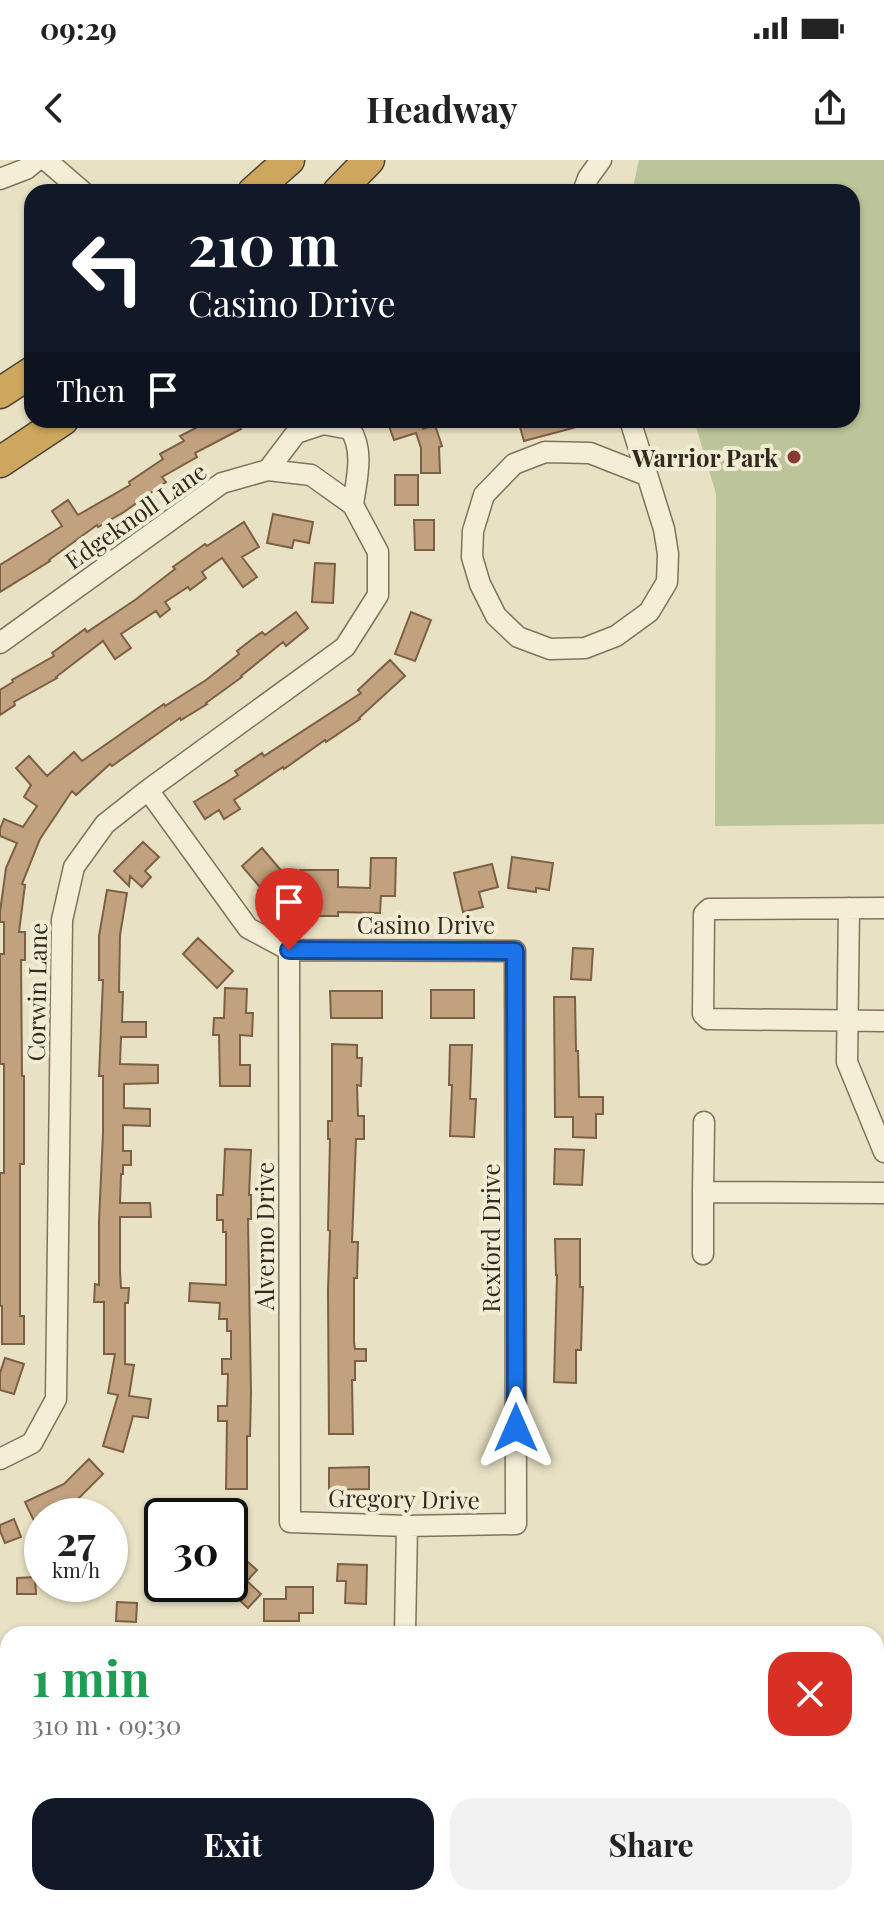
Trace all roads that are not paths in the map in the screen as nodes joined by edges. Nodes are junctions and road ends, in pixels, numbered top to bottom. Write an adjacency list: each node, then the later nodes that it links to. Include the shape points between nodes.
1 (37, 160): 6 (street)
2 (46, 160): 7 (street)
3 (289, 160): 8 (highway)
4 (369, 160): 9 (highway)
5 (601, 160): 10 (street)
6 (0, 179)
7 (74, 184)
8 (262, 184)
9 (346, 184)
10 (586, 184)
11 (24, 377): 12 (highway)
12 (0, 393)
13 (51, 428): 17 (highway)
14 (311, 428): 18 (street, via 296,433)
15 (345, 428): 20 (street, via 356,437 358,451)
16 (632, 428): 19 (street)
17 (0, 462)
18 (268, 470): 20 (street, Edgeknoll Lane, via 311,475); 21 (street, Edgeknoll Lane, via 222,483)
19 (646, 475): 19 (street, via 668,554 667,582 649,612 616,636 585,648 550,649 518,637 496,616 472,557 484,495 514,464 545,452 590,453)
20 (353, 505): 22 (street, Corwin Lane, via 378,552 378,595 345,647)
21 (0, 643)
22 (148, 790): 25 (street, via 248,928); 35 (street, Corwin Lane, via 105,824 74,867 62,920 56,1399 32,1443)
23 (849, 908): 24 (street); 27 (street); 27 (street, via 709,909 704,914 703,1014 708,1019)
24 (884, 908)
25 (289, 950): 26 (street, Casino Drive); 36 (street, Alverno Drive)
26 (515, 951): 37 (street, Rexford Drive)
27 (849, 1021): 28 (street); 29 (street, via 847,1062)
28 (884, 1021)
29 (878, 1121): 31 (street)
30 (704, 1122): 32 (street)
31 (884, 1152)
32 (703, 1192): 33 (street); 34 (street)
33 (884, 1193)
34 (703, 1254)
35 (0, 1459)
36 (290, 1522): 38 (street, Gregory Drive)
37 (516, 1524): 38 (street, Gregory Drive)
38 (407, 1526): 39 (street)
39 (405, 1626)

